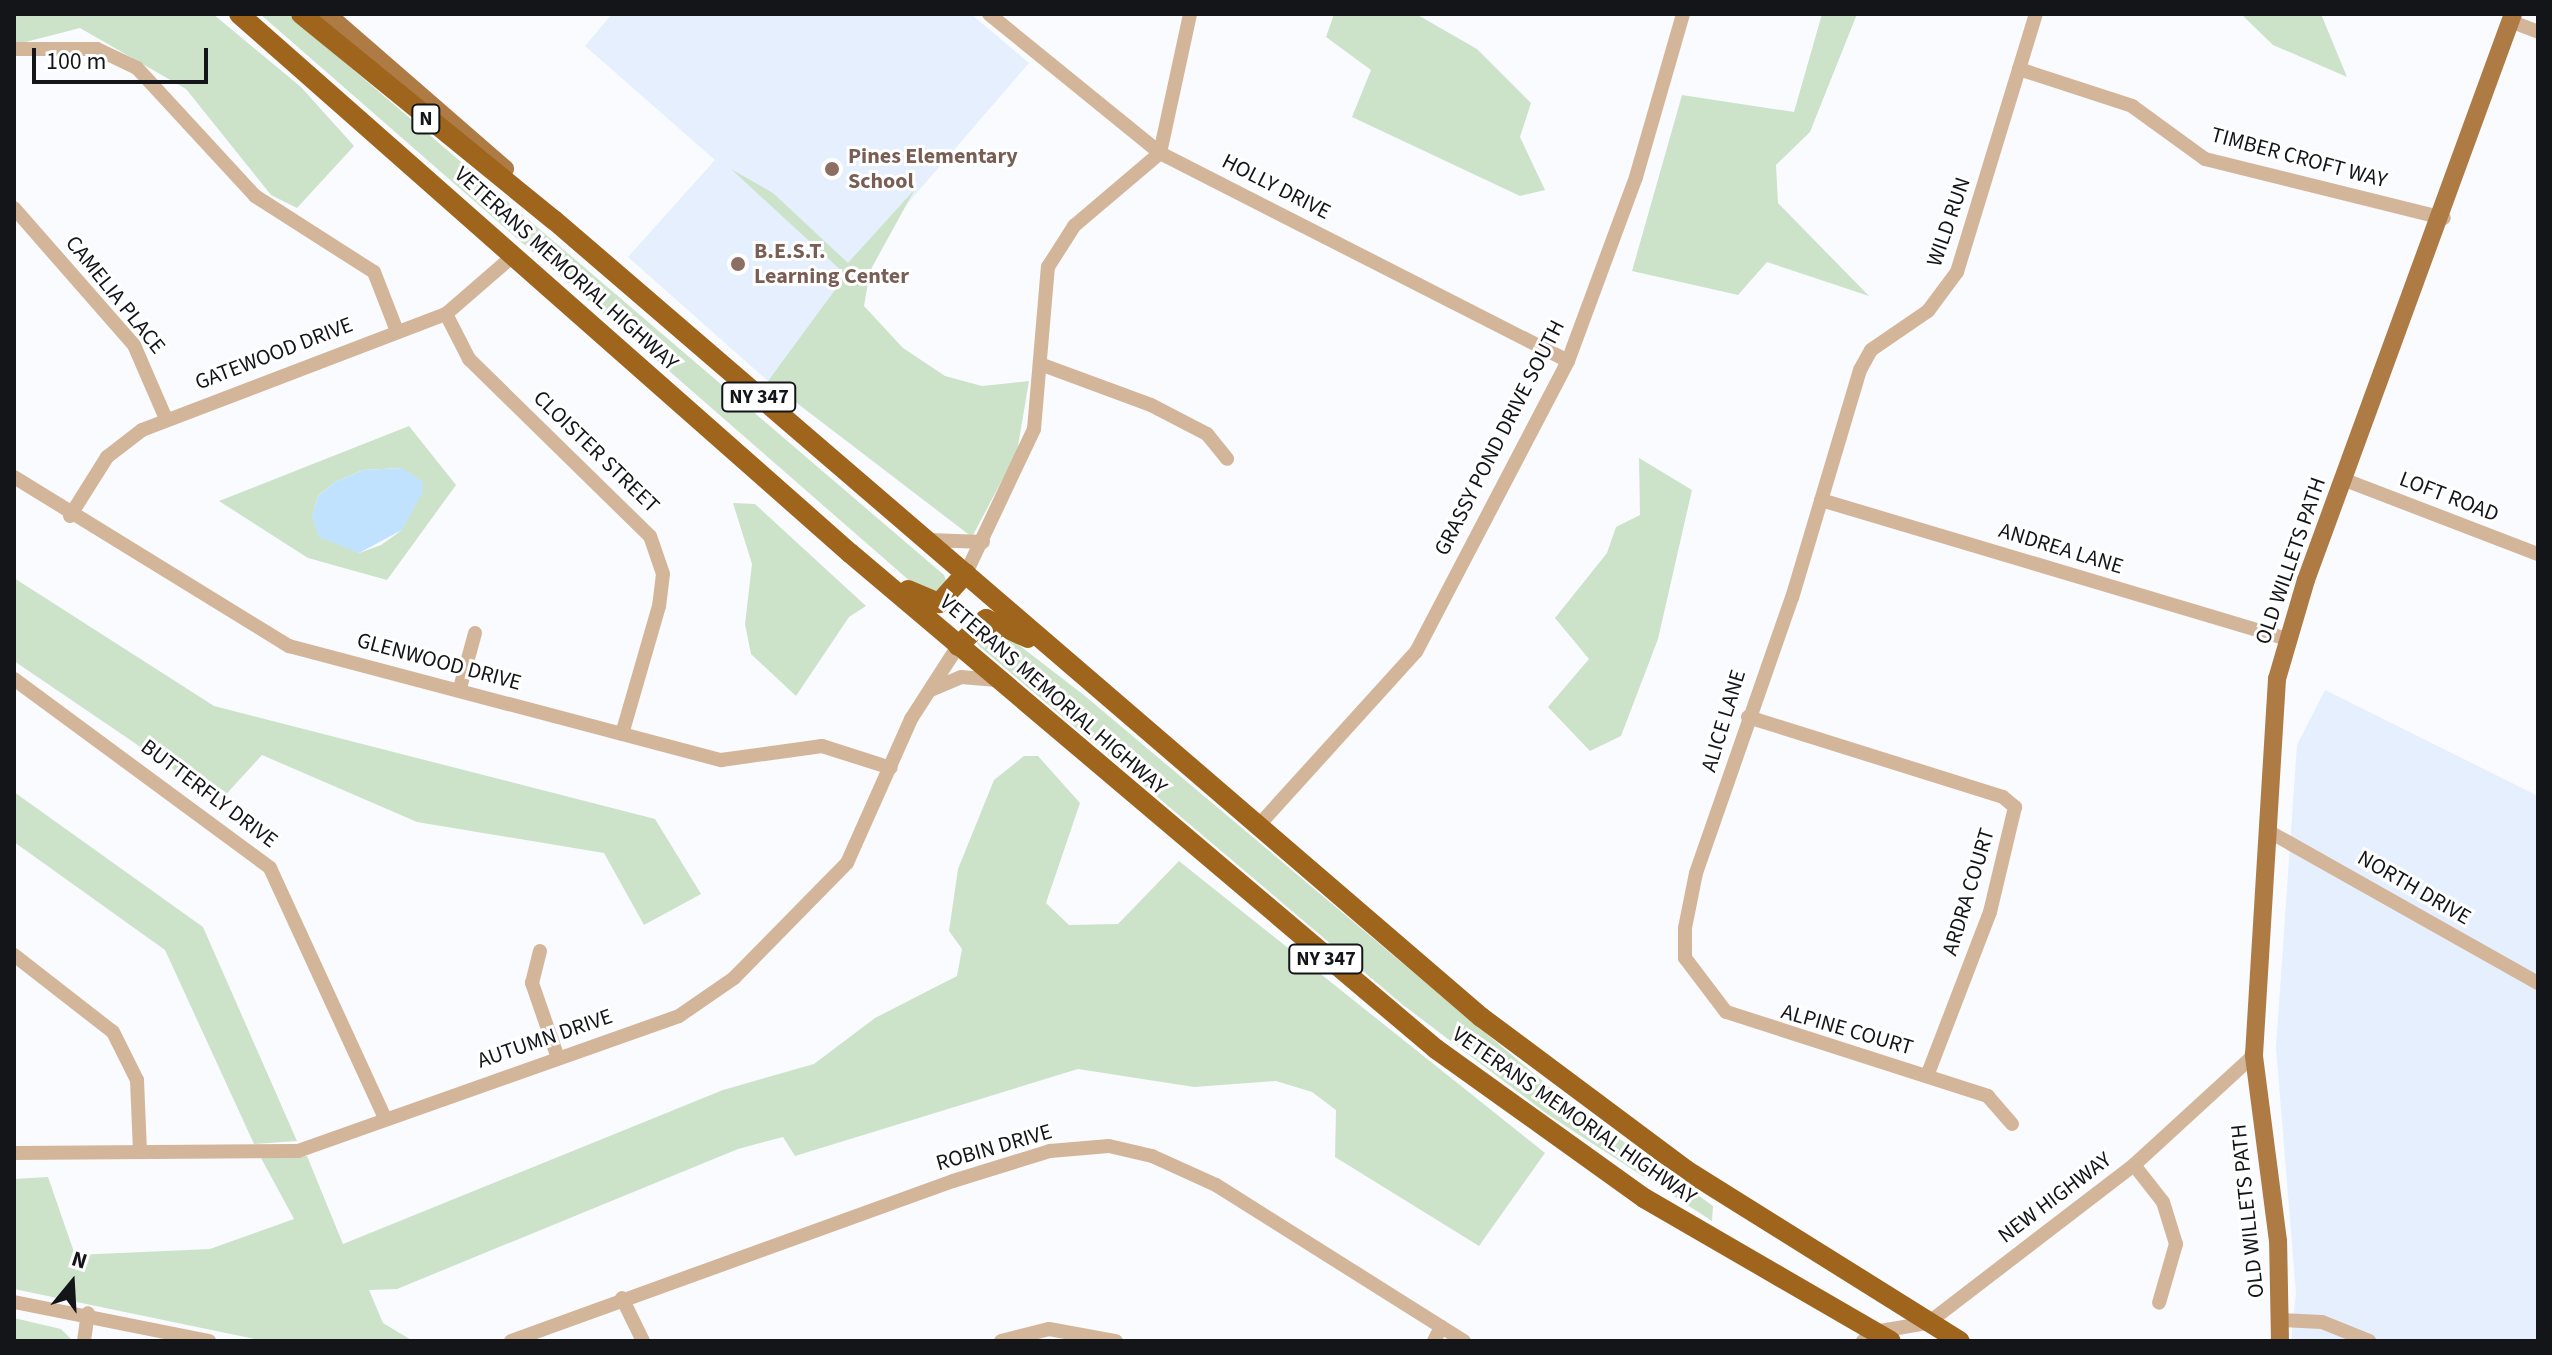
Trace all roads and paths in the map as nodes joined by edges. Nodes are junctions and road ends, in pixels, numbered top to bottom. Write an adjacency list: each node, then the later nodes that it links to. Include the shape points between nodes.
1 (239, 14): 16 (highway, VETERANS MEMORIAL HIGHWAY / NY 347)
2 (301, 14): 15 (highway, N)
3 (327, 14): 15 (main road)
4 (989, 14): 12 (street, HOLLY DRIVE)
5 (1190, 14): 12 (street)
6 (1683, 14): 19 (street, GRASSY POND DRIVE SOUTH, via 1636,177)
7 (2036, 14): 11 (street, WILD RUN)
8 (2512, 18): 9 (street); 14 (main road, OLD WILLETS PATH)
9 (2538, 32)
10 (14, 49): 18 (street, via 97,49 137,68 255,196 374,272)
11 (2019, 69): 14 (street, TIMBER CROFT WAY, via 2132,106 2205,159); 25 (street, WILD RUN, via 1957,272 1928,311 1866,360)
12 (1160, 153): 19 (street, HOLLY DRIVE); 20 (street, via 1059,243 1042,297)
13 (14, 208): 21 (street, CAMELIA PLACE, via 134,345)
14 (2444, 218): 24 (main road, OLD WILLETS PATH)
15 (554, 220): 27 (highway, VETERANS MEMORIAL HIGHWAY / NY 347)
16 (514, 255): 17 (street, GATEWOOD DRIVE); 29 (highway, VETERANS MEMORIAL HIGHWAY / NY 347)
17 (446, 314): 18 (street, GATEWOOD DRIVE); 41 (street, CLOISTER STREET, via 469,359 650,536 663,574 659,606)
18 (397, 331): 21 (street, GATEWOOD DRIVE)
19 (1568, 361): 43 (street, GRASSY POND DRIVE SOUTH, via 1416,652)
20 (1040, 364): 22 (street, via 1100,380 1151,405 1207,434); 28 (street, via 1034,429)
21 (166, 419): 26 (street, GATEWOOD DRIVE, via 107,457)
22 (1227, 459)
23 (14, 477): 26 (street, GLENWOOD DRIVE)
24 (2345, 480): 30 (street, LOFT ROAD); 33 (main road, OLD WILLETS PATH)
25 (1821, 500): 33 (street, ANDREA LANE); 40 (street, ALICE LANE)
26 (70, 516): 38 (street, GLENWOOD DRIVE, via 262,635)
27 (924, 539): 28 (street); 31 (highway, VETERANS MEMORIAL HIGHWAY / NY 347)
28 (983, 542): 31 (street)
29 (850, 553): 31 (highway, via 934,604 949,598); 34 (highway, VETERANS MEMORIAL HIGHWAY / NY 347)
30 (2538, 554)
31 (966, 573): 35 (highway, VETERANS MEMORIAL HIGHWAY / NY 347)
32 (475, 633): 38 (street)
33 (2287, 639): 44 (main road, OLD WILLETS PATH, via 2277,679)
34 (958, 646): 35 (highway, via 986,619); 37 (highway, VETERANS MEMORIAL HIGHWAY / NY 347); 39 (street, AUTUMN DRIVE)
35 (1060, 655): 43 (highway, VETERANS MEMORIAL HIGHWAY / NY 347)
36 (14, 679): 52 (street, BUTTERFLY DRIVE, via 270,868)
37 (997, 680): 39 (street, via 961,677); 65 (highway, VETERANS MEMORIAL HIGHWAY / NY 347, via 1470,1075 1644,1198)
38 (460, 688): 41 (street, GLENWOOD DRIVE)
39 (929, 692): 42 (street, AUTUMN DRIVE)
40 (1748, 717): 47 (street, ALICE LANE, via 1696,873); 51 (street, ARDRA COURT, via 2003,797 2015,807 1990,912)
41 (622, 734): 42 (street, GLENWOOD DRIVE, via 721,760 822,746)
42 (891, 768): 50 (street, AUTUMN DRIVE, via 847,863 734,978 679,1016)
43 (1258, 826): 62 (highway, VETERANS MEMORIAL HIGHWAY / NY 347, via 1617,1122)
44 (2268, 831): 48 (street, NORTH DRIVE); 49 (main road, OLD WILLETS PATH)
45 (540, 951): 50 (street, via 532,983)
46 (14, 955): 54 (street, via 113,1032 137,1080)
47 (1685, 958): 51 (street, ALPINE COURT, via 1711,999 1744,1022)
48 (2538, 983)
49 (2254, 1055): 56 (street, NEW HIGHWAY); 61 (main road, OLD WILLETS PATH)
50 (558, 1058): 52 (street, AUTUMN DRIVE)
51 (1927, 1076): 53 (street, ALPINE COURT, via 1988,1096)
52 (385, 1118): 54 (street, AUTUMN DRIVE, via 298,1151)
53 (2012, 1124)
54 (140, 1152): 55 (street, AUTUMN DRIVE)
55 (14, 1153)
56 (2134, 1165): 59 (street, via 2163,1202 2174,1234); 62 (street, NEW HIGHWAY)
57 (622, 1298): 63 (street, ROBIN DRIVE, via 953,1181 1050,1151 1109,1146 1152,1156 1216,1185); 68 (street, ROBIN DRIVE); 69 (street)
58 (14, 1302): 60 (street)
59 (2159, 1303)
60 (88, 1313): 66 (street); 67 (street)
61 (2282, 1320): 64 (street); 75 (main road, OLD WILLETS PATH)
62 (1928, 1323): 65 (street, NEW HIGHWAY); 74 (highway, VETERANS MEMORIAL HIGHWAY / NY 347)
63 (1441, 1327): 72 (street); 73 (street, ROBIN DRIVE)
64 (2348, 1336): 76 (street)
65 (1876, 1338)
66 (84, 1341)
67 (209, 1341)
68 (511, 1341)
69 (643, 1341)
70 (1001, 1341): 71 (street, via 1049,1329)
71 (1116, 1341)
72 (1434, 1341)
73 (1464, 1341)
74 (1960, 1341)
75 (2280, 1341)
76 (2369, 1341)

